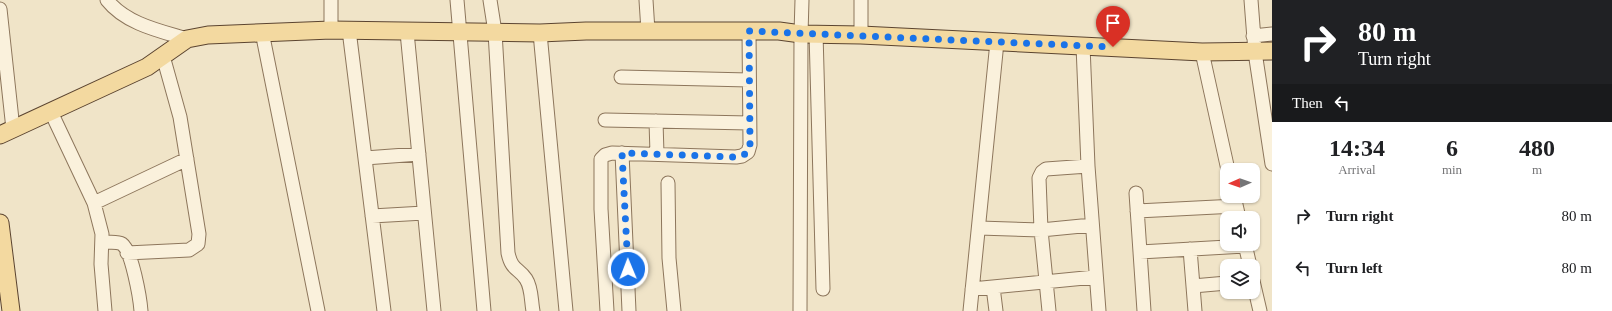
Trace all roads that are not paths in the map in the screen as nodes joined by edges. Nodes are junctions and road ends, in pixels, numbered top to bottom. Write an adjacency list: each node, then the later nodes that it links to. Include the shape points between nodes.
1 (107, 0): 22 (street, via 136,22)
2 (331, 0): 10 (street)
3 (457, 0): 16 (street)
4 (490, 0): 17 (street)
5 (646, 0): 12 (street)
6 (802, 0): 19 (street)
7 (861, 0): 20 (street)
8 (1251, 0): 24 (street)
9 (0, 9): 35 (street)
10 (331, 30): 11 (main road); 14 (main road)
11 (349, 30): 15 (main road); 39 (street)
12 (648, 31): 13 (main road); 18 (main road)
13 (749, 31): 19 (main road); 30 (street)
14 (262, 32): 22 (main road, via 208,35); 72 (street)
15 (408, 32): 16 (main road); 37 (street)
16 (459, 32): 17 (main road); 75 (street)
17 (495, 32): 18 (main road); 76 (street, via 508,253 510,263 529,285)
18 (540, 33): 77 (street)
19 (808, 33): 20 (main road); 66 (street); 81 (street)
20 (862, 34): 23 (main road)
21 (1272, 34): 24 (street)
22 (187, 39): 28 (main road)
23 (997, 42): 25 (main road); 53 (street)
24 (1254, 44): 26 (main road); 27 (main road); 42 (street)
25 (1083, 46): 26 (main road); 43 (street)
26 (1202, 52): 41 (street)
27 (1272, 52)
28 (163, 56): 31 (main road, via 147,67); 40 (street, via 180,118)
29 (621, 77): 30 (street)
30 (749, 80): 34 (street)
31 (51, 112): 35 (main road); 46 (street)
32 (605, 120): 33 (street)
33 (656, 121): 34 (street); 38 (street)
34 (749, 123): 38 (street, via 750,145 748,152 742,156)
35 (7, 132)
36 (622, 153): 38 (street); 78 (street, via 605,155 601,159 600,209); 79 (street)
37 (419, 154): 39 (street); 49 (street)
38 (657, 154)
39 (365, 158): 50 (street)
40 (187, 159): 46 (street); 59 (street, via 199,234 198,244 189,250)
41 (1226, 163)
42 (1272, 164)
43 (1088, 166): 52 (street); 54 (street, via 1046,169 1042,172 1039,178)
44 (668, 183): 80 (street, via 669,258)
45 (1136, 193): 48 (street)
46 (94, 203): 55 (street)
47 (1236, 207): 48 (street)
48 (1137, 211): 58 (street)
49 (424, 213): 50 (street); 74 (street)
50 (372, 216): 73 (street)
51 (0, 223): 60 (main road)
52 (1092, 225): 54 (street); 61 (street)
53 (979, 228): 54 (street); 67 (street)
54 (1041, 230): 62 (street)
55 (103, 242): 59 (street, via 122,244); 70 (street, via 101,264)
56 (1220, 247): 57 (street)
57 (1190, 249): 58 (street); 64 (street)
58 (1140, 252): 86 (street)
59 (127, 253): 71 (street, via 140,296)
60 (4, 273): 69 (main road)
61 (1096, 278): 62 (street); 85 (street)
62 (1047, 282): 65 (street); 84 (street)
63 (1220, 284): 64 (street)
64 (1193, 286): 87 (street)
65 (993, 287): 67 (street); 83 (street)
66 (823, 289)
67 (972, 289): 82 (street)
68 (1257, 299): 88 (street)
69 (11, 311)
70 (105, 311)
71 (141, 311)
72 (318, 311)
73 (384, 311)
74 (434, 311)
75 (484, 311)
76 (533, 311)
77 (566, 311)
78 (607, 311)
79 (629, 311)
80 (674, 311)
81 (800, 311)
82 (970, 311)
83 (996, 311)
84 (1049, 311)
85 (1099, 311)
86 (1144, 311)
87 (1195, 311)
88 (1260, 311)

